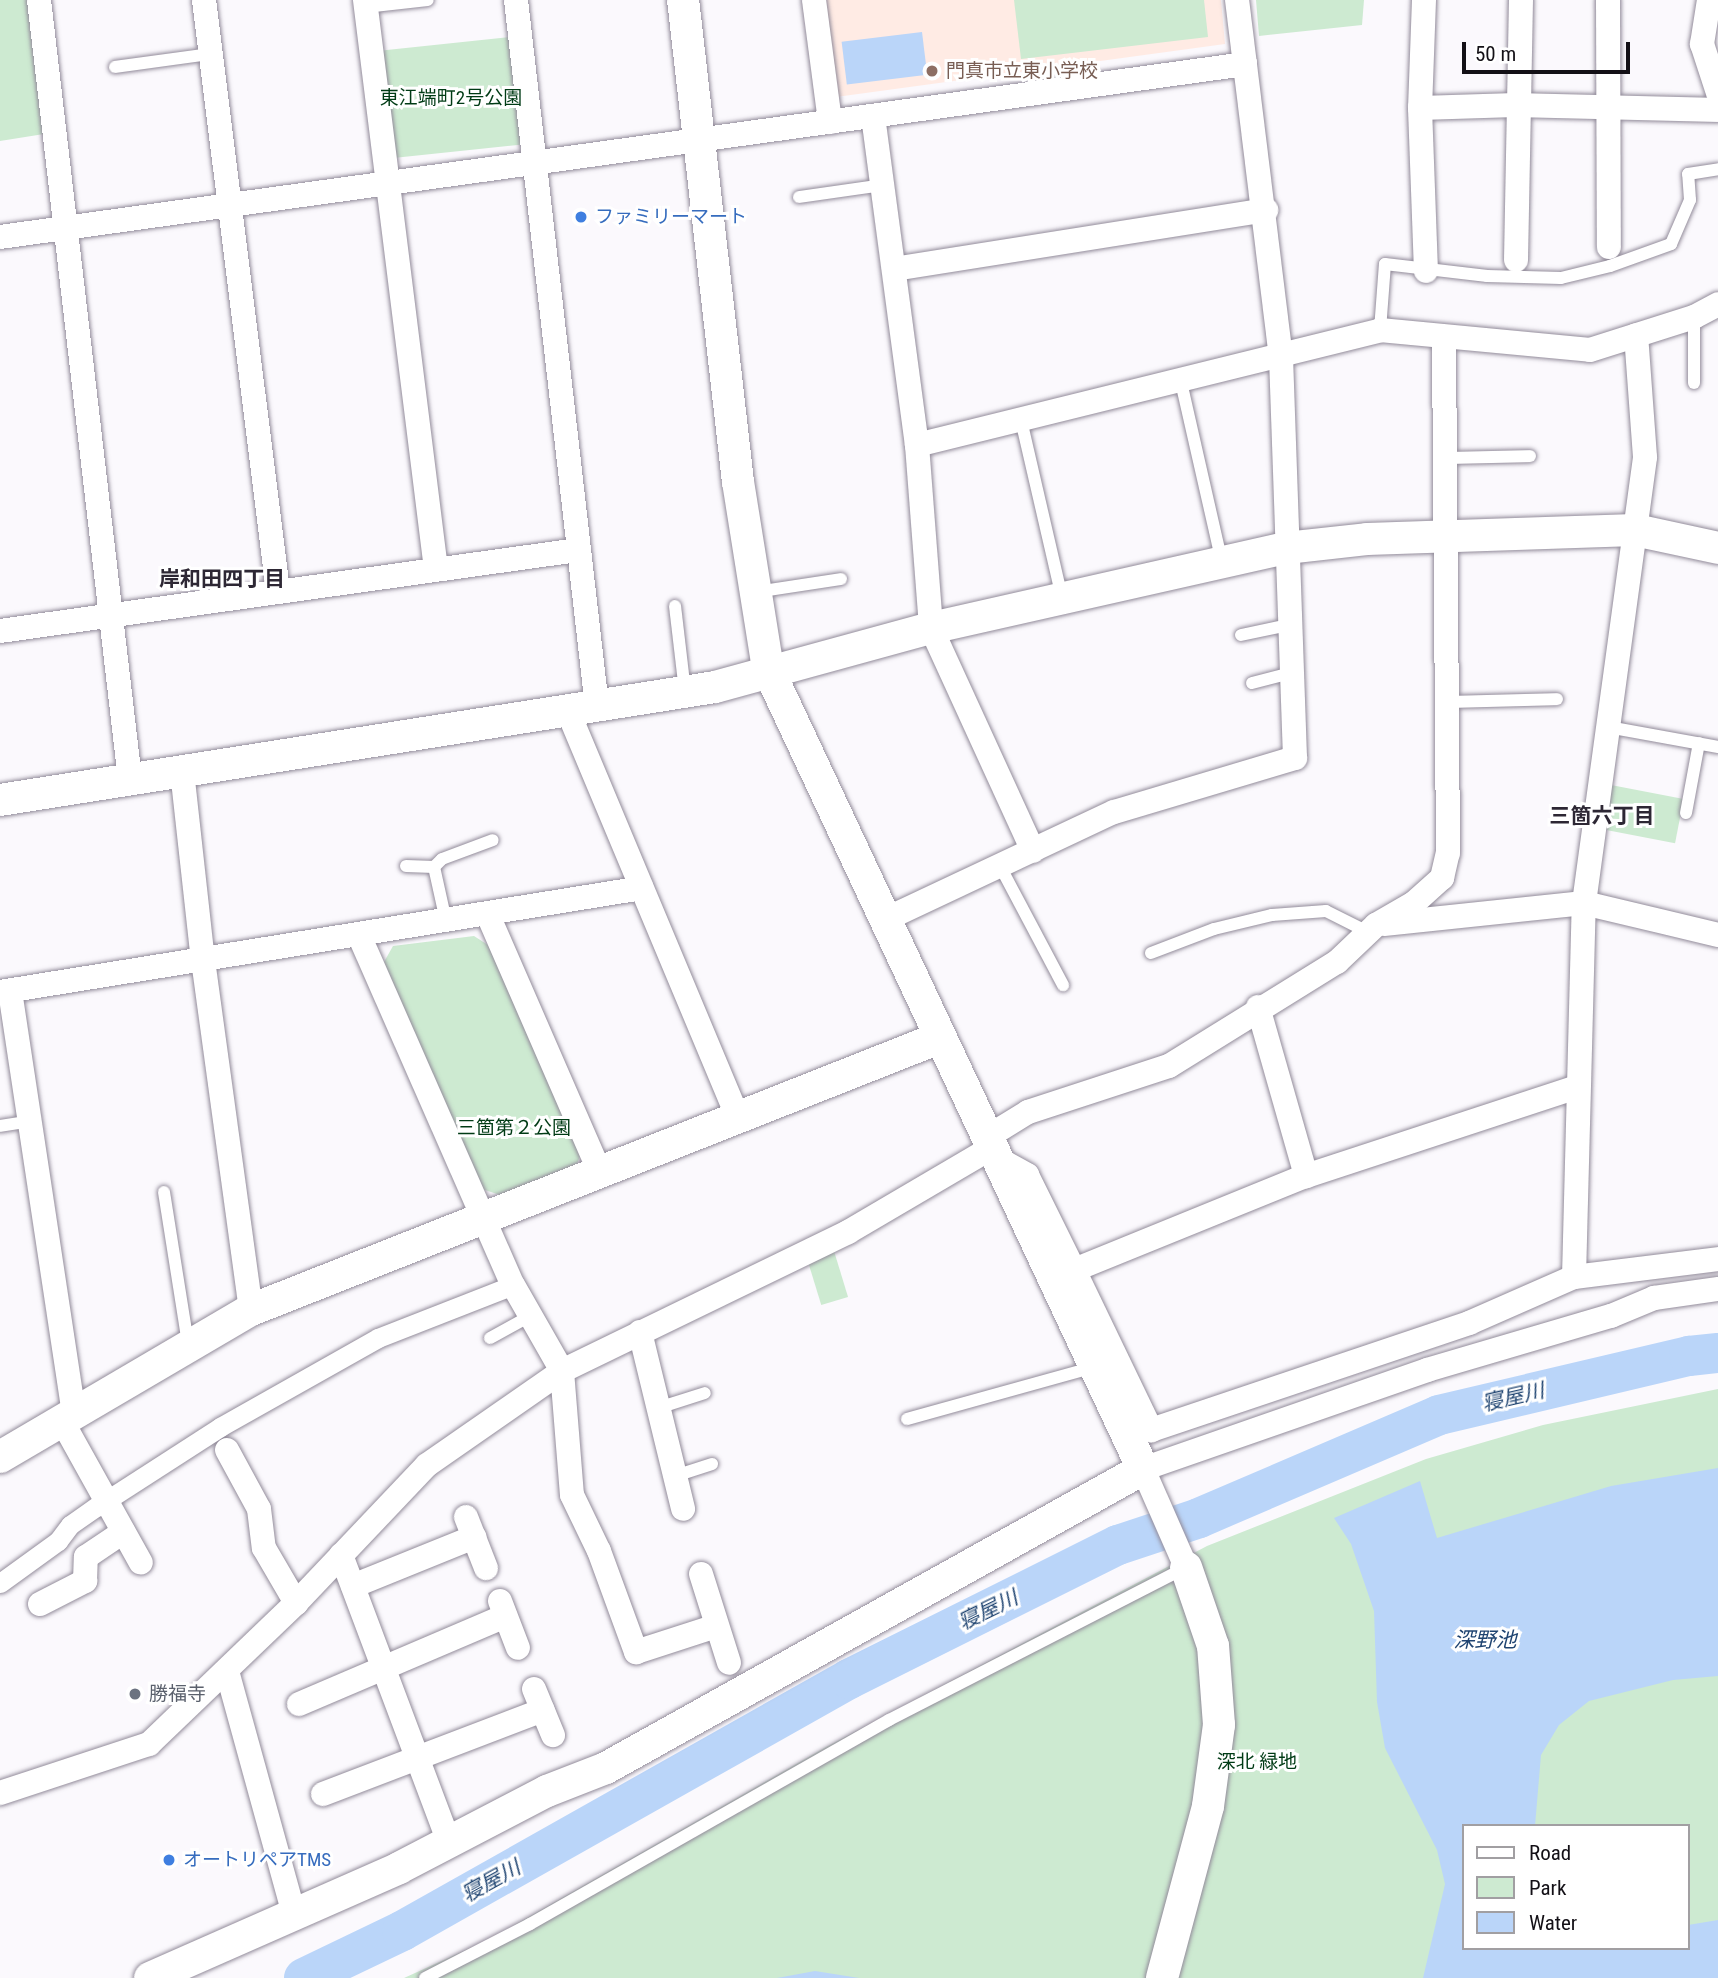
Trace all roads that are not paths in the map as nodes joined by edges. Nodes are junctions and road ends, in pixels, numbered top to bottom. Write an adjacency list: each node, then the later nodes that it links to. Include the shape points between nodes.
1 (39, 0): 31 (street)
2 (204, 0): 13 (street)
3 (428, 0): 12 (lane)
4 (516, 0): 24 (street)
5 (683, 0): 23 (street)
6 (814, 0): 22 (street)
7 (1237, 0): 14 (street)
8 (1424, 0): 18 (street)
9 (1521, 0): 17 (street)
10 (1608, 0): 19 (street)
11 (1709, 0): 16 (street, via 1702,44)
12 (365, 4): 26 (street)
13 (210, 54): 15 (lane); 29 (street)
14 (1245, 64): 21 (street); 30 (street)
15 (114, 67)
16 (1718, 93)
17 (1516, 105): 18 (street); 19 (street); 34 (street)
18 (1420, 108): 36 (street)
19 (1609, 108): 20 (street); 33 (street)
20 (1718, 110)
21 (873, 116): 22 (street); 27 (street)
22 (830, 122): 23 (street)
23 (700, 138): 24 (street); 58 (street, via 738,482)
24 (533, 163): 26 (street); 53 (street)
25 (1718, 169): 36 (lane, via 1688,174 1690,200 1671,244 1659,249 1560,278)
26 (386, 184): 29 (street); 55 (street)
27 (883, 186): 28 (lane); 35 (street)
28 (799, 197)
29 (228, 206): 31 (street); 57 (street)
30 (1266, 211): 35 (street); 42 (street)
31 (67, 228): 32 (street); 61 (street)
32 (0, 237)
33 (1609, 247)
34 (1516, 260)
35 (894, 270): 46 (street)
36 (1426, 271): 39 (lane, via 1385,264)
37 (1718, 304): 38 (street)
38 (1694, 317): 40 (street); 44 (lane)
39 (1380, 330): 41 (street); 42 (street)
40 (1636, 335): 41 (street, via 1590,349); 49 (street, via 1645,457)
41 (1444, 339): 48 (street)
42 (1281, 358): 43 (street); 51 (street)
43 (1181, 382): 45 (street); 54 (lane)
44 (1694, 383)
45 (1021, 420): 46 (street); 59 (lane)
46 (917, 445): 63 (street)
47 (1530, 456): 48 (lane)
48 (1443, 458): 50 (street)
49 (1635, 530): 50 (street); 52 (street); 73 (street)
50 (1443, 535): 51 (street); 71 (street)
51 (1286, 548): 54 (street); 62 (street)
52 (1718, 548)
53 (578, 550): 55 (street); 72 (street)
54 (1222, 563): 59 (street)
55 (436, 569): 57 (street)
56 (841, 579): 58 (lane)
57 (278, 591): 61 (street)
58 (756, 592): 66 (street)
59 (1062, 598): 63 (street)
60 (675, 606): 69 (lane)
61 (113, 614): 64 (street); 77 (street)
62 (1289, 625): 65 (lane); 67 (street)
63 (931, 628): 66 (street); 81 (street)
64 (0, 631)
65 (1241, 635)
66 (768, 669): 69 (street); 88 (street)
67 (1291, 673): 68 (lane); 81 (street, via 1295,758 1149,799)
68 (1252, 682)
69 (685, 691): 72 (street)
70 (1557, 699): 71 (lane)
71 (1445, 702): 90 (street, via 1448,853 1442,878 1414,903)
72 (582, 707): 76 (street); 85 (street)
73 (1608, 727): 74 (lane); 86 (street)
74 (1699, 743): 75 (lane); 79 (lane)
75 (1718, 747)
76 (182, 771): 77 (street); 94 (street)
77 (130, 779): 78 (street)
78 (0, 800)
79 (1686, 813)
80 (493, 840): 84 (lane, via 442,859)
81 (1033, 851): 83 (street)
82 (406, 866): 84 (lane)
83 (1000, 866): 88 (street); 95 (lane)
84 (434, 867): 89 (lane)
85 (642, 888): 87 (street); 100 (street)
86 (1584, 903): 90 (street); 92 (street); 99 (street)
87 (488, 915): 89 (street); 104 (street)
88 (884, 920): 98 (street)
89 (446, 921): 91 (street)
90 (1372, 929): 93 (lane, via 1326,911 1272,915 1214,929); 97 (street, via 1337,962)
91 (359, 935): 94 (street); 107 (street)
92 (1718, 935)
93 (1151, 953)
94 (203, 960): 96 (street); 114 (street)
95 (1063, 985)
96 (5, 992): 101 (street)
97 (1258, 1007): 103 (street, via 1169,1066 1028,1112); 105 (street)
98 (939, 1038): 100 (street); 103 (street)
99 (1576, 1087): 105 (street); 110 (street)
100 (737, 1115): 104 (street)
101 (30, 1121): 102 (lane); 124 (street)
102 (0, 1126)
103 (995, 1148): 109 (street, via 1027,1175); 117 (street, via 848,1233); 120 (street)
104 (600, 1172): 107 (street)
105 (1306, 1176): 109 (street)
106 (164, 1192): 119 (lane)
107 (482, 1219): 111 (street); 114 (street)
108 (1718, 1259): 110 (street)
109 (1074, 1270): 110 (street, via 1151,1430 1469,1323)
110 (1574, 1277)
111 (513, 1285): 115 (street); 131 (street, via 378,1338 220,1427)
112 (1718, 1289): 116 (street, via 1654,1298)
113 (1718, 1303): 116 (street)
114 (251, 1310): 119 (street)
115 (530, 1316): 118 (lane); 121 (street)
116 (1611, 1316): 130 (street, via 1427,1370)
117 (640, 1332): 121 (street); 123 (street)
118 (490, 1338)
119 (188, 1347): 124 (street)
120 (1096, 1366): 125 (lane); 130 (street)
121 (562, 1371): 134 (street, via 427,1465); 143 (street, via 572,1494 599,1551 636,1653)
122 (705, 1393): 123 (lane)
123 (658, 1408): 129 (street)
124 (68, 1418): 127 (street); 131 (street)
125 (907, 1419)
126 (227, 1450): 141 (street, via 259,1509 264,1548)
127 (0, 1457)
128 (712, 1464): 129 (lane)
129 (675, 1476): 132 (street)
130 (1147, 1477): 136 (street); 153 (street, via 606,1768 547,1791)
131 (106, 1500): 133 (street); 139 (street)
132 (683, 1509)
133 (123, 1532): 135 (street); 142 (street, via 86,1558 85,1581)
134 (341, 1555): 140 (street); 141 (street)
135 (141, 1563)
136 (1186, 1567): 156 (lane, via 889,1720 530,1924); 157 (street, via 1213,1646 1219,1725 1208,1806)
137 (486, 1568): 140 (street, via 470,1527)
138 (701, 1574): 143 (street)
139 (0, 1583)
140 (353, 1586): 146 (street)
141 (296, 1603): 147 (street)
142 (40, 1604)
143 (716, 1626): 145 (street)
144 (518, 1648): 146 (street, via 503,1608)
145 (729, 1663)
146 (383, 1666): 148 (street); 150 (street)
147 (227, 1671): 151 (street, via 149,1744); 154 (street)
148 (299, 1704)
149 (553, 1735): 150 (street, via 539,1699)
150 (418, 1759): 152 (street); 153 (street)
151 (0, 1793)
152 (323, 1794)
153 (449, 1842): 154 (street)
154 (294, 1914): 155 (street)
155 (150, 1978)
156 (425, 1978)
157 (1162, 1978)

